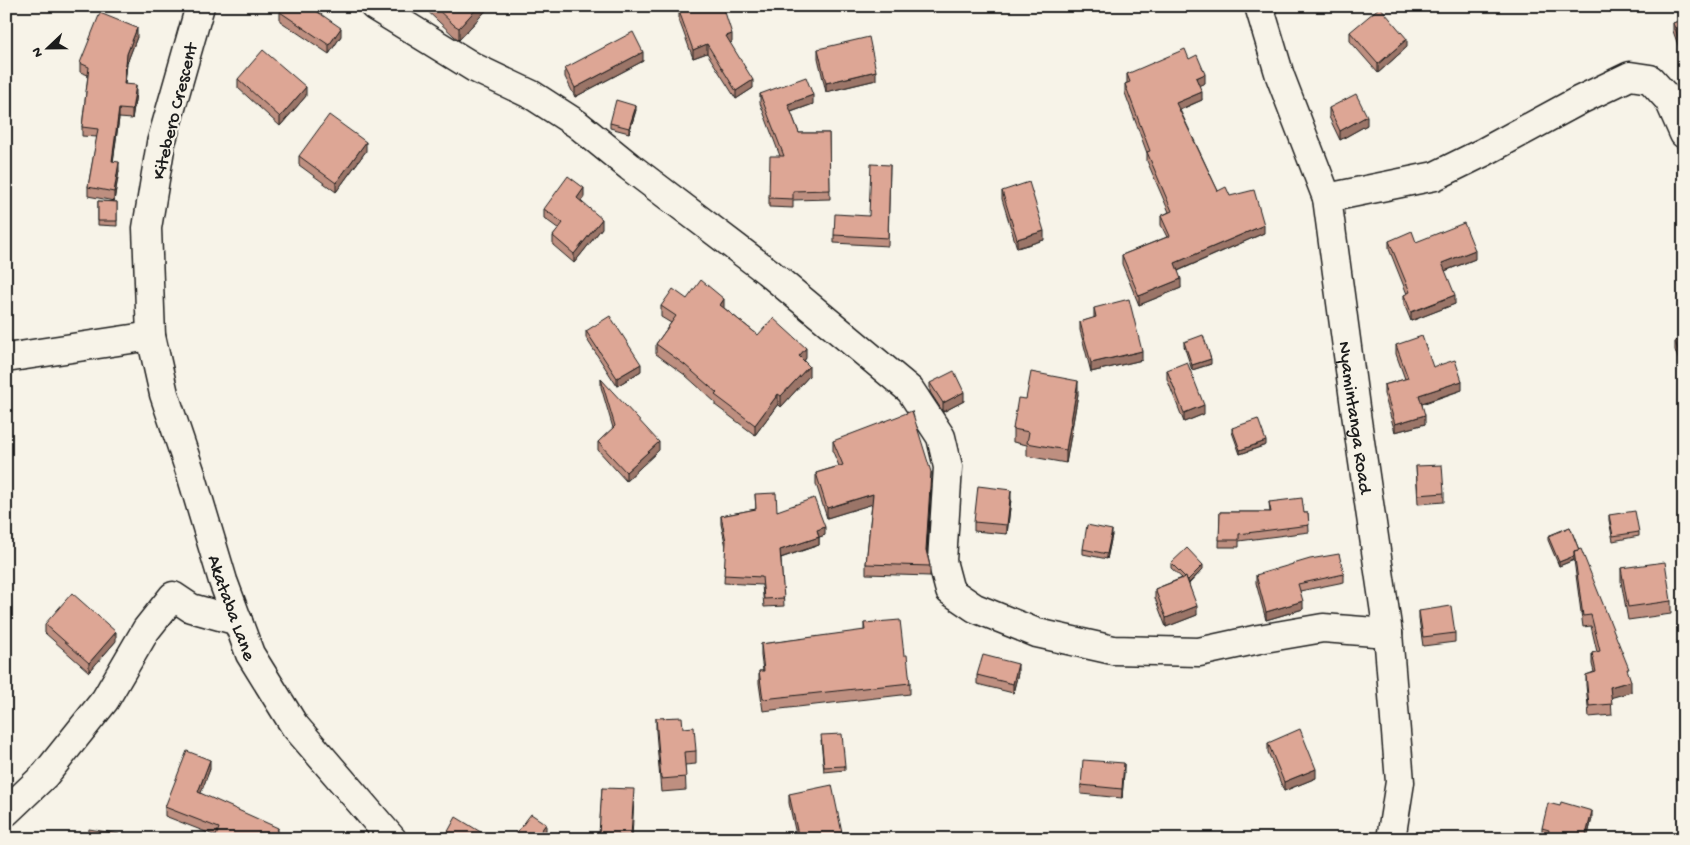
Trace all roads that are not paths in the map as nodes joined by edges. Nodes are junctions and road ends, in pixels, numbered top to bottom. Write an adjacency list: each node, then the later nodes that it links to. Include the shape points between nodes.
1 (200, 6): 6 (street, Kitebero Crescent, via 160,143 147,228)
2 (374, 6): 9 (street, via 475,68 532,95 577,124 767,271 910,390 940,437 948,467 942,561 950,591 975,608 1037,633 1113,650 1199,652 1323,628)
3 (1259, 6): 5 (street, Nyamintanga Road, via 1280,76)
4 (1684, 134): 5 (street, via 1669,100 1650,79 1630,76 1435,176)
5 (1327, 198): 9 (street, Nyamintanga Road)
6 (151, 336): 7 (street); 8 (street, Akataba Lane, via 164,394)
7 (6, 358)
8 (238, 621): 10 (street, via 191,608 173,596 146,630 105,700 45,775); 11 (street, Akataba Lane, via 250,654 294,725)
9 (1388, 633): 12 (street, Nyamintanga Road, via 1400,782)
10 (6, 812)
11 (392, 839)
12 (1391, 839)

